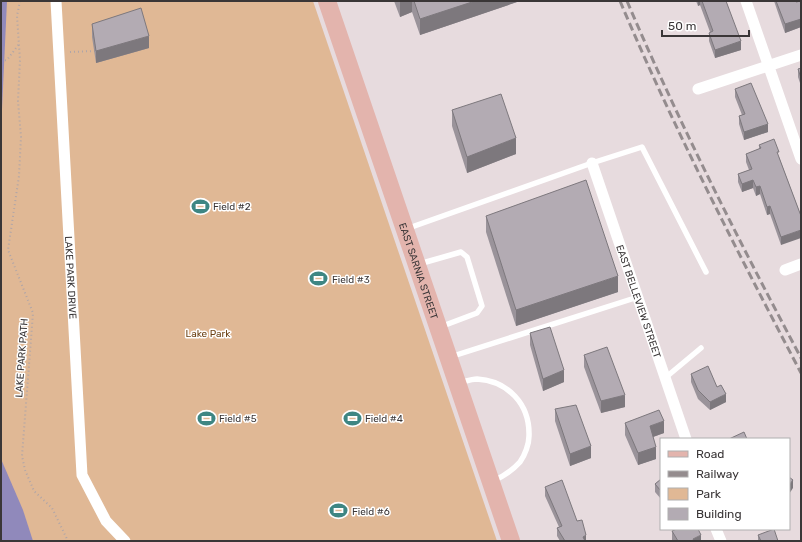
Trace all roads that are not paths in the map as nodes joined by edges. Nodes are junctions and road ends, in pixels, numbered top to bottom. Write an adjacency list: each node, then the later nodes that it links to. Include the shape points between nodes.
1 (56, 1): 23 (street, LAKE PARK DRIVE, via 82,475 106,521)
2 (327, 1): 9 (main road, EAST SARNIA STREET)
3 (746, 1): 5 (street)
4 (801, 55): 5 (street)
5 (769, 66): 6 (street); 7 (street)
6 (698, 89)
7 (801, 159)
8 (592, 163): 9 (lane); 13 (lane, via 642,147); 14 (street, EAST BELLEVIEW STREET)
9 (404, 230): 11 (main road, EAST SARNIA STREET)
10 (801, 264): 12 (street)
11 (416, 266): 15 (main road, EAST SARNIA STREET); 15 (lane, via 461,252 467,257 482,306 477,313)
12 (785, 270)
13 (706, 272)
14 (638, 297): 17 (lane); 18 (street, EAST BELLEVIEW STREET)
15 (438, 328): 17 (main road, EAST SARNIA STREET)
16 (701, 348): 18 (lane)
17 (448, 358): 19 (main road, EAST SARNIA STREET)
18 (665, 378): 20 (street, EAST BELLEVIEW STREET)
19 (457, 384): 21 (main road, EAST SARNIA STREET); 21 (lane, via 475,379 494,382 511,391 523,406 529,424 529,443 521,460 508,474)
20 (686, 438)
21 (490, 482): 24 (main road, EAST SARNIA STREET)
22 (716, 530): 25 (street)
23 (125, 541)
24 (511, 541)
25 (720, 541)

